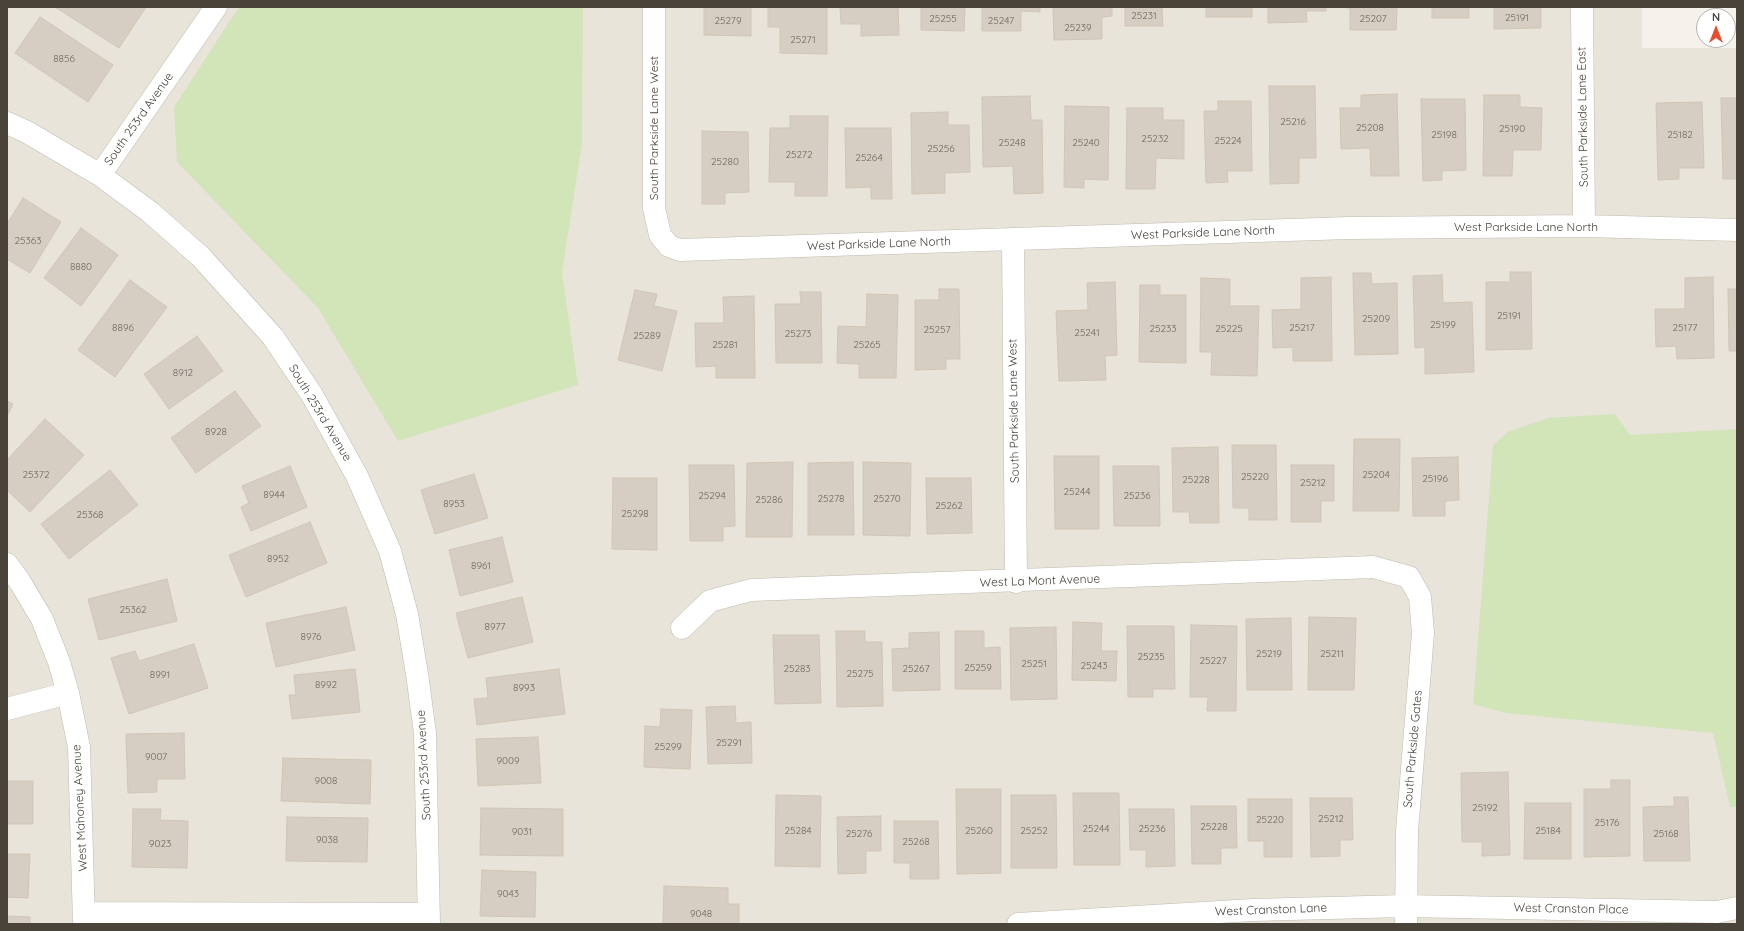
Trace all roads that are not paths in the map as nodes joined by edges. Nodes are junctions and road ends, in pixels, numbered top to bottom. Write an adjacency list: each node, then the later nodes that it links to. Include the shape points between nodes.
1 (216, 7): 5 (street, South 253rd Avenue)
2 (654, 7): 9 (street, South Parkside Lane West, via 654,208 660,234)
3 (1582, 7): 6 (street, South Parkside Lane East)
4 (7, 123): 5 (street, via 27,132)
5 (100, 176): 19 (street, South 253rd Avenue, via 150,212 201,257 273,337 312,395 357,476 390,551 406,614 417,674 425,734)
6 (1584, 226): 7 (street, West Parkside Lane North); 8 (street, West Parkside Lane North, via 1349,228)
7 (1737, 230)
8 (1012, 239): 9 (street, West Parkside Lane North, via 692,250 680,250); 12 (street, South Parkside Lane West)
9 (669, 246)
10 (7, 564): 14 (street, West Mahoney Avenue, via 42,619)
11 (1409, 577): 12 (street, West La Mont Avenue, via 1373,567); 17 (street, South Parkside Gates, via 1420,597 1423,633 1407,831)
12 (1016, 582): 13 (street, West La Mont Avenue, via 751,590 710,602)
13 (682, 628)
14 (68, 693): 15 (street); 18 (street, West Mahoney Avenue, via 79,747)
15 (7, 709)
16 (1737, 908): 17 (street, West Cranston Place, via 1717,912)
17 (1405, 915): 20 (street, West Cranston Lane, via 1253,910)
18 (84, 919): 19 (street)
19 (429, 919)
20 (1018, 924)

